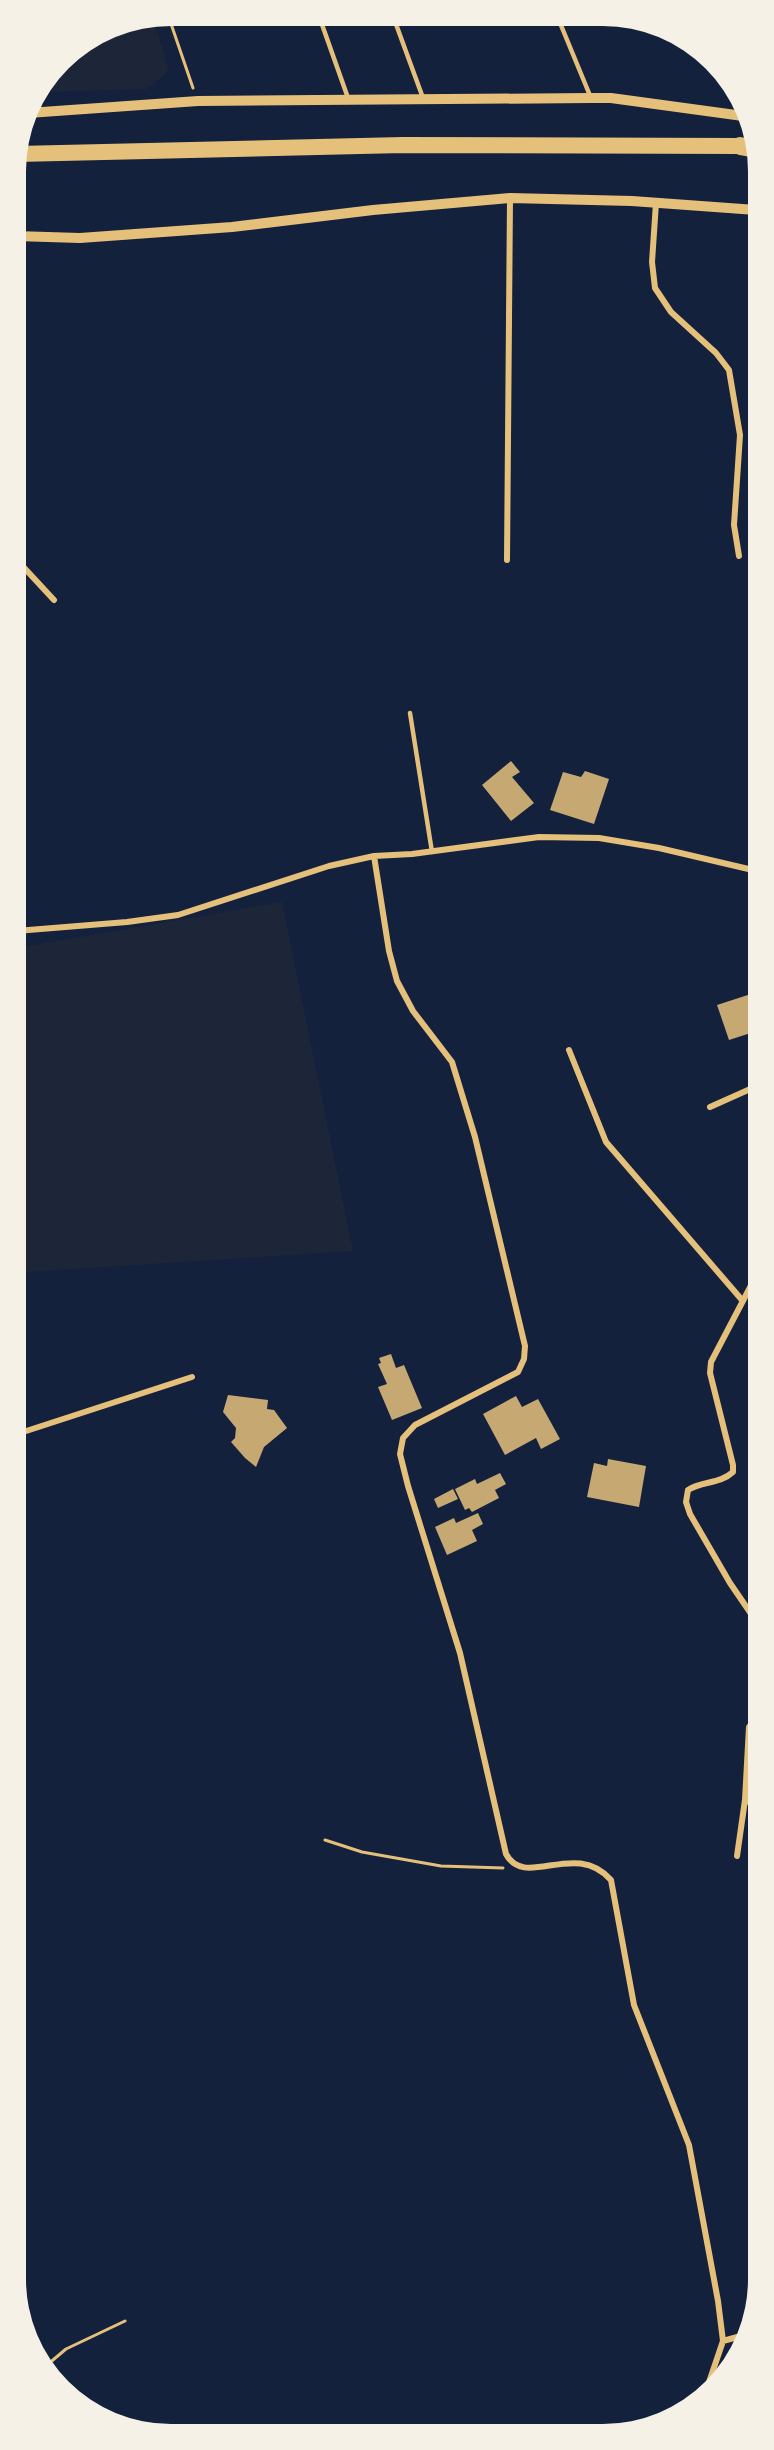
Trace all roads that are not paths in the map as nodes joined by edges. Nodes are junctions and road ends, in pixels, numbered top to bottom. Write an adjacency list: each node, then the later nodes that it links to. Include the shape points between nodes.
1 (322, 26): 6 (lane)
2 (397, 26): 4 (lane)
3 (561, 26): 5 (lane)
4 (423, 98): 5 (street); 6 (street)
5 (591, 98): 8 (street)
6 (348, 100): 7 (street, via 198,101)
7 (38, 112)
8 (738, 115)
9 (747, 147): 10 (highway, via 403,145)
10 (27, 154)
11 (510, 198): 12 (street); 14 (street, via 208,229 80,238); 16 (street)
12 (656, 203): 13 (street); 15 (street, via 652,262 655,288 671,312 729,370 740,435 734,525)
13 (748, 209)
14 (26, 236)
15 (739, 556)
16 (507, 560)
17 (26, 570): 18 (street)
18 (54, 600)
19 (410, 713): 20 (lane)
20 (432, 852): 21 (street); 22 (street, via 539,837 598,838)
21 (374, 856): 23 (street, via 330,866 178,915); 37 (street, via 397,981 413,1011 452,1062 475,1137 525,1346 518,1372 415,1425 403,1438 400,1454 460,1653 510,1863 521,1869 576,1862 592,1865 611,1880 634,2005 689,2145)
22 (748, 869)
23 (26, 930)
24 (569, 1050): 28 (street, via 606,1143)
25 (748, 1090): 26 (street)
26 (710, 1107)
27 (748, 1290): 28 (street)
28 (742, 1300): 31 (street, via 715,1352 710,1373 733,1472 688,1490 687,1502 690,1514)
29 (192, 1377): 30 (street)
30 (26, 1431)
31 (748, 1609)
32 (748, 1745): 33 (street)
33 (745, 1800): 34 (street); 35 (street)
34 (748, 1801)
35 (737, 1856)
36 (736, 2337): 37 (street)
37 (723, 2341): 38 (street)
38 (711, 2377)

